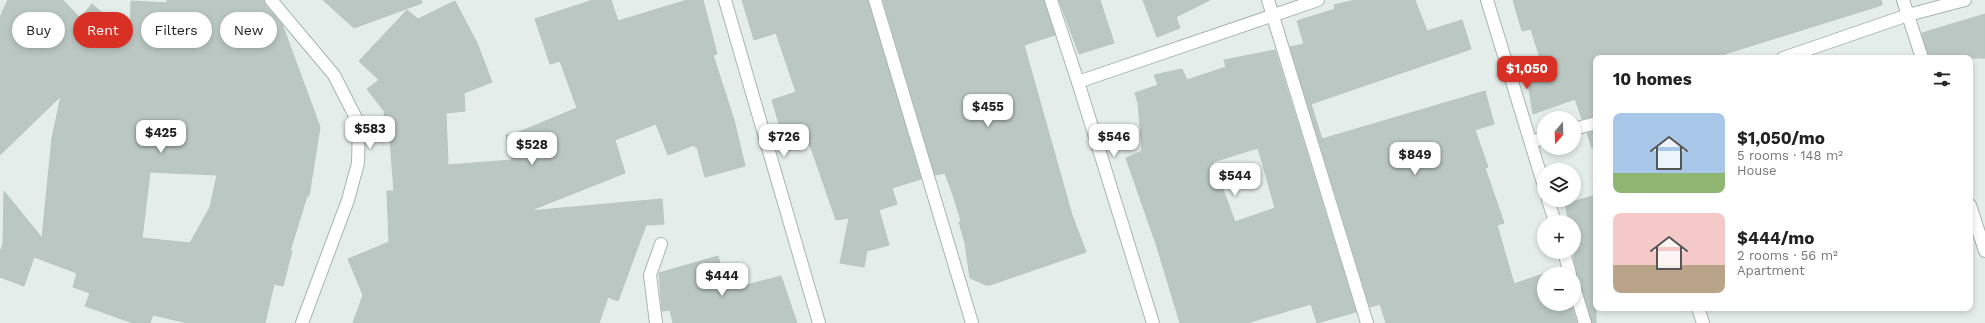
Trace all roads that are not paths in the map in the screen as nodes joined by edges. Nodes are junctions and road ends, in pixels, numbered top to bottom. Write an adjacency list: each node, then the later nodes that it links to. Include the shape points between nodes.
1 (271, 0): 25 (street, via 334,75 359,124 358,163 348,200)
2 (726, 0): 27 (street)
3 (875, 0): 28 (street)
4 (1051, 0): 14 (street)
5 (1268, 0): 10 (street)
6 (1318, 0): 10 (street)
7 (1487, 0): 18 (street)
8 (1903, 0): 11 (street)
9 (1965, 0): 11 (street)
10 (1273, 15): 14 (street); 30 (street)
11 (1908, 15): 12 (street); 13 (street)
12 (1792, 55)
13 (1921, 55)
14 (1078, 82): 29 (street)
15 (1593, 124): 16 (street)
16 (1581, 127)
17 (1537, 140): 18 (street)
18 (1531, 142): 19 (street)
19 (1537, 163)
20 (1973, 214): 22 (street)
21 (661, 244): 26 (street, via 650,275)
22 (1985, 250)
23 (1581, 310): 31 (street)
24 (1699, 311): 32 (street)
25 (302, 323)
26 (656, 323)
27 (819, 323)
28 (972, 323)
29 (1153, 323)
30 (1367, 323)
31 (1585, 323)
32 (1703, 323)

